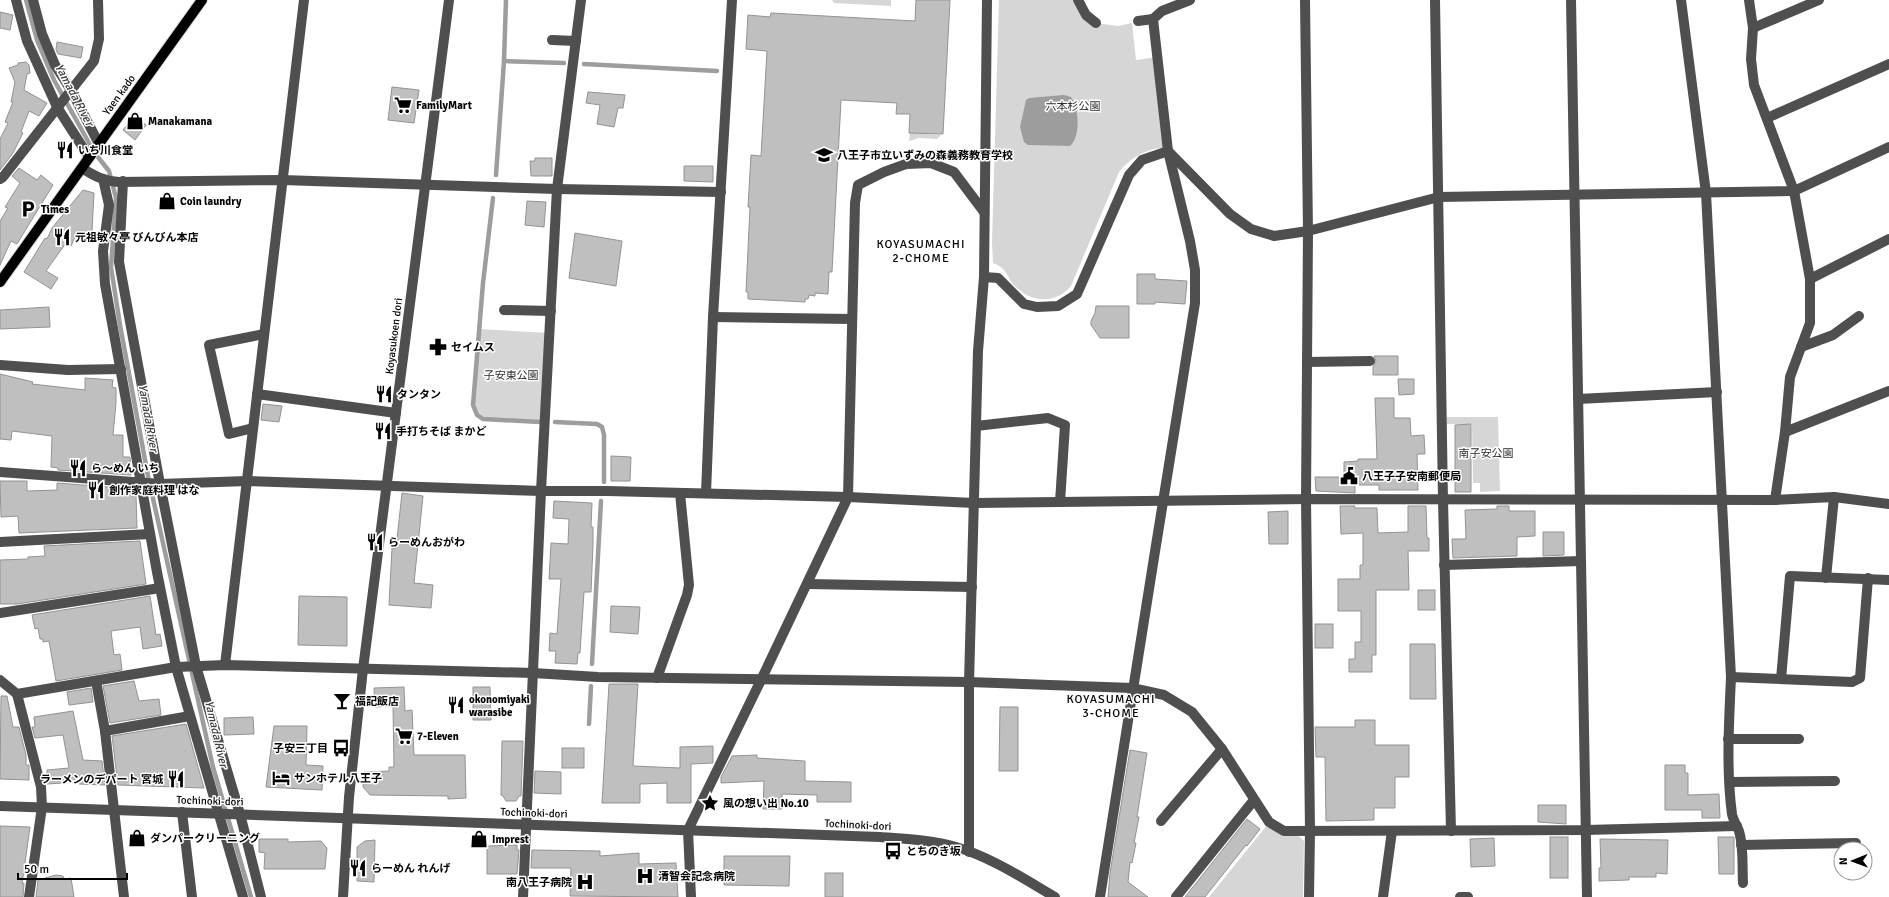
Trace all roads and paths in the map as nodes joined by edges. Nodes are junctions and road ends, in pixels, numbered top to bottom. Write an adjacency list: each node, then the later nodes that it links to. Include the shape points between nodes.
1 (16, 0): 26 (street, via 27,41)
2 (33, 0): 25 (street, via 42,34)
3 (98, 0): 25 (street, via 99,39 94,61)
4 (202, 0): 29 (main road, Yaen kado)
5 (304, 0): 34 (street)
6 (449, 0): 36 (street, Koyasukoen dori)
7 (582, 0): 23 (street)
8 (732, 0): 39 (street)
9 (987, 0): 43 (street)
10 (1078, 0): 20 (street, via 1086,15)
11 (1190, 0): 18 (street, via 1162,11)
12 (1305, 0): 44 (street)
13 (1435, 0): 42 (street)
14 (1571, 0): 41 (street)
15 (1681, 0): 40 (street)
16 (1749, 0): 21 (street)
17 (1816, 1): 21 (street)
18 (1153, 19): 19 (street); 30 (street)
19 (1138, 21)
20 (1096, 23)
21 (1754, 28): 27 (street, via 1751,59 1754,85)
22 (552, 40): 23 (street)
23 (576, 41): 37 (street)
24 (1889, 64): 27 (street)
25 (70, 91): 26 (street); 29 (street)
26 (59, 106): 29 (street); 32 (street)
27 (1767, 118): 38 (street)
28 (1889, 147): 38 (street)
29 (94, 151): 31 (main road, Yaen kado)
30 (1168, 151): 44 (street, via 1230,214 1252,229 1274,236); 46 (street, via 1142,160 1129,174 1077,294 1058,306 1037,307 1024,304 998,278); 85 (street, via 1190,241 1195,270 1195,303)
31 (82, 168): 33 (street); 48 (main road, Yaen kado)
32 (0, 179)
33 (105, 180): 35 (street); 50 (street, via 109,205 103,251)
34 (282, 180): 35 (street); 36 (street); 56 (street)
35 (121, 182): 49 (street, via 119,262)
36 (426, 185): 37 (street); 66 (street, Koyasukoen dori)
37 (557, 189): 39 (street); 52 (street)
38 (1794, 191): 40 (street); 47 (street)
39 (720, 192): 54 (street)
40 (1706, 193): 41 (street); 63 (street)
41 (1574, 195): 42 (street); 65 (street)
42 (1439, 197): 44 (street); 82 (street)
43 (984, 212): 46 (street); 55 (street, via 954,172 931,163 906,164 858,185 855,203)
44 (1308, 231): 59 (street)
45 (1889, 239): 47 (street)
46 (984, 277): 67 (street, via 978,351)
47 (1810, 279): 57 (street, via 1810,323)
48 (0, 282)
49 (122, 282): 50 (street); 73 (street)
50 (106, 284): 61 (street)
51 (504, 310): 52 (street)
52 (551, 311): 75 (street)
53 (1859, 316): 57 (street, via 1834,335)
54 (713, 317): 55 (street); 77 (street)
55 (852, 319): 78 (street)
56 (264, 334): 64 (street); 68 (street, via 209,345 229,434)
57 (1801, 347): 69 (street, via 1790,377)
58 (1370, 361): 59 (street)
59 (1307, 362): 80 (street)
60 (0, 365): 61 (street, via 68,370)
61 (121, 369): 72 (street)
62 (1889, 391): 69 (street)
63 (1717, 392): 65 (street); 83 (street)
64 (257, 394): 66 (street); 68 (street)
65 (1578, 399): 81 (street)
66 (396, 413): 74 (street, Koyasukoen dori)
67 (976, 426): 86 (street, via 1048,418 1065,425); 87 (street)
68 (253, 428): 71 (street)
69 (1785, 432): 84 (street)
70 (0, 472): 72 (street)
71 (247, 481): 73 (street); 74 (street); 100 (street)
72 (143, 483): 73 (street); 89 (street)
73 (159, 484): 101 (street)
74 (386, 484): 75 (street); 103 (street, Koyasukoen dori)
75 (541, 491): 76 (street); 104 (street)
76 (680, 493): 77 (street); 106 (street, via 689,585)
77 (706, 493): 78 (street)
78 (848, 497): 87 (street); 96 (street)
79 (1834, 497): 84 (street); 88 (street); 93 (street)
80 (1306, 499): 82 (street); 85 (street); 134 (street)
81 (1580, 499): 82 (street); 83 (street); 91 (street)
82 (1443, 500): 92 (street)
83 (1723, 500): 84 (street); 105 (street)
84 (1775, 500)
85 (1164, 501): 86 (street); 112 (street)
86 (1060, 502): 87 (street)
87 (974, 503): 97 (street)
88 (1889, 504)
89 (150, 534): 90 (street); 98 (street)
90 (0, 542)
91 (1581, 561): 92 (street); 133 (street)
92 (1444, 565): 136 (street)
93 (1826, 578): 94 (street); 109 (street, via 1790,576)
94 (1868, 578): 95 (street); 109 (street, via 1860,678 1852,682)
95 (1889, 580)
96 (808, 584): 97 (street); 107 (street)
97 (972, 586): 111 (street)
98 (160, 588): 99 (street); 102 (street)
99 (0, 612)
100 (225, 665): 101 (street); 103 (street)
101 (195, 666): 102 (street); 127 (street)
102 (178, 667): 110 (street); 114 (street)
103 (363, 669): 104 (street); 128 (street, Koyasukoen dori)
104 (533, 673): 106 (street); 130 (street)
105 (1731, 677): 109 (street); 116 (street)
106 (657, 678): 107 (street)
107 (762, 678): 111 (street); 132 (street)
108 (0, 679): 113 (street)
109 (1781, 679)
110 (96, 681): 113 (street); 115 (street)
111 (969, 682): 112 (street); 139 (street)
112 (1132, 688): 118 (street, via 1164,695 1192,712); 150 (street)
113 (17, 694): 123 (street, via 41,787)
114 (190, 716): 115 (street); 126 (street)
115 (105, 731): 124 (street)
116 (1728, 739): 117 (street); 120 (street)
117 (1799, 739)
118 (1222, 749): 121 (street); 129 (street)
119 (1836, 781): 120 (street)
120 (1730, 782): 131 (street, via 1732,816)
121 (1254, 800): 134 (street, via 1269,822 1284,831); 151 (street)
122 (0, 806): 123 (street, Tochinoki-dori)
123 (42, 807): 124 (street, Tochinoki-dori); 141 (street)
124 (114, 810): 125 (street, Tochinoki-dori); 142 (street)
125 (182, 812): 126 (street, Tochinoki-dori); 143 (street)
126 (220, 814): 127 (street, Tochinoki-dori); 144 (street)
127 (238, 814): 128 (street, Tochinoki-dori); 145 (street)
128 (347, 818): 130 (street, Tochinoki-dori); 146 (street, Koyasukoen dori)
129 (1161, 822)
130 (527, 825): 132 (street, Tochinoki-dori); 147 (street)
131 (1736, 826): 133 (street); 138 (street)
132 (688, 830): 139 (street, Tochinoki-dori, via 923,840); 148 (street)
133 (1586, 830): 136 (street); 156 (street)
134 (1310, 831): 135 (street); 152 (street)
135 (1392, 831): 136 (street); 153 (street)
136 (1450, 831)
137 (1833, 843): 138 (street)
138 (1742, 845): 140 (street)
139 (968, 852): 149 (street, Tochinoki-dori, via 1021,877)
140 (1743, 883)
141 (29, 897)
142 (124, 897)
143 (192, 897)
144 (243, 897)
145 (261, 897)
146 (343, 897)
147 (523, 897)
148 (691, 897)
149 (1055, 897)
150 (1100, 897)
151 (1176, 897)
152 (1309, 897)
153 (1383, 897)
154 (1460, 897): 155 (street)
155 (1468, 897)
156 (1587, 897)

